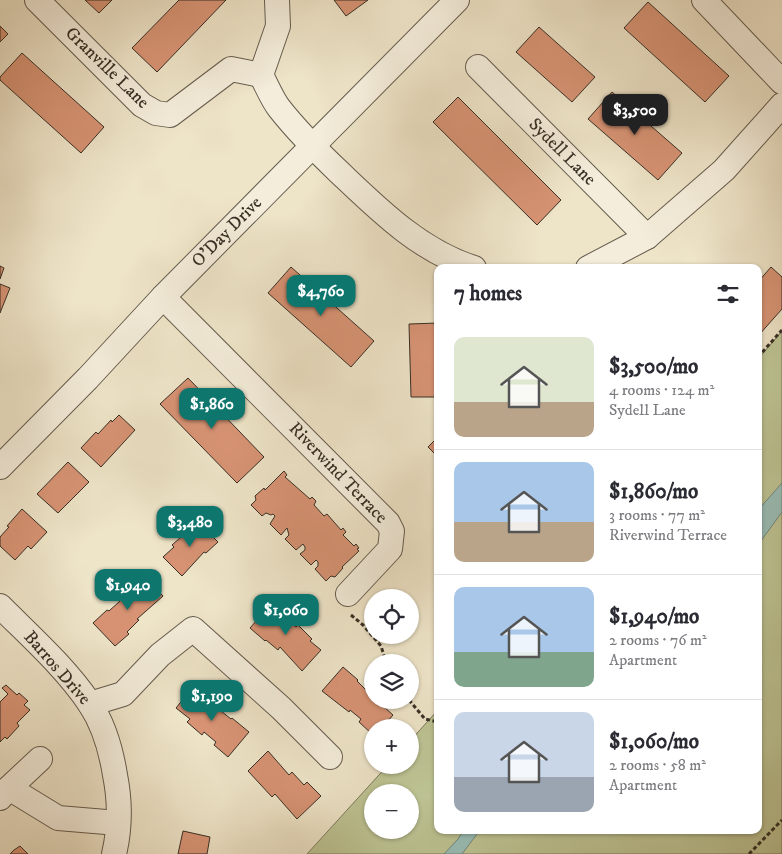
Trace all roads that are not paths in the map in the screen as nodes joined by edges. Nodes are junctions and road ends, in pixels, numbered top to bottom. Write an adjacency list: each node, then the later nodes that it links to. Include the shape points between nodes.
1 (37, 0): 6 (street, Granville Lane, via 142,106 156,114 170,115 231,69)
2 (277, 0): 6 (street, via 278,26)
3 (457, 0): 9 (street, O'Day Drive)
4 (704, 0): 7 (street)
5 (478, 66): 10 (street, Sydell Lane)
6 (261, 75): 9 (street, via 278,107)
7 (782, 82)
8 (782, 105): 10 (street, via 724,170)
9 (312, 146): 11 (street, via 368,200 421,243); 13 (street, O'Day Drive)
10 (646, 236): 12 (street)
11 (463, 264)
12 (595, 264)
13 (163, 297): 14 (street, O'Day Drive); 15 (street, Riverwind Terrace, via 388,523 392,531 390,548)
14 (0, 467)
15 (346, 602)
16 (0, 606): 17 (street, Barros Drive, via 58,663)
17 (90, 704): 18 (street, via 123,694 160,654 193,629); 21 (street, Barros Drive, via 111,753 119,795)
18 (330, 756)
19 (40, 759): 20 (street)
20 (4, 793): 21 (street, via 58,818)
21 (118, 823): 22 (street, Barros Drive)
22 (114, 854)

